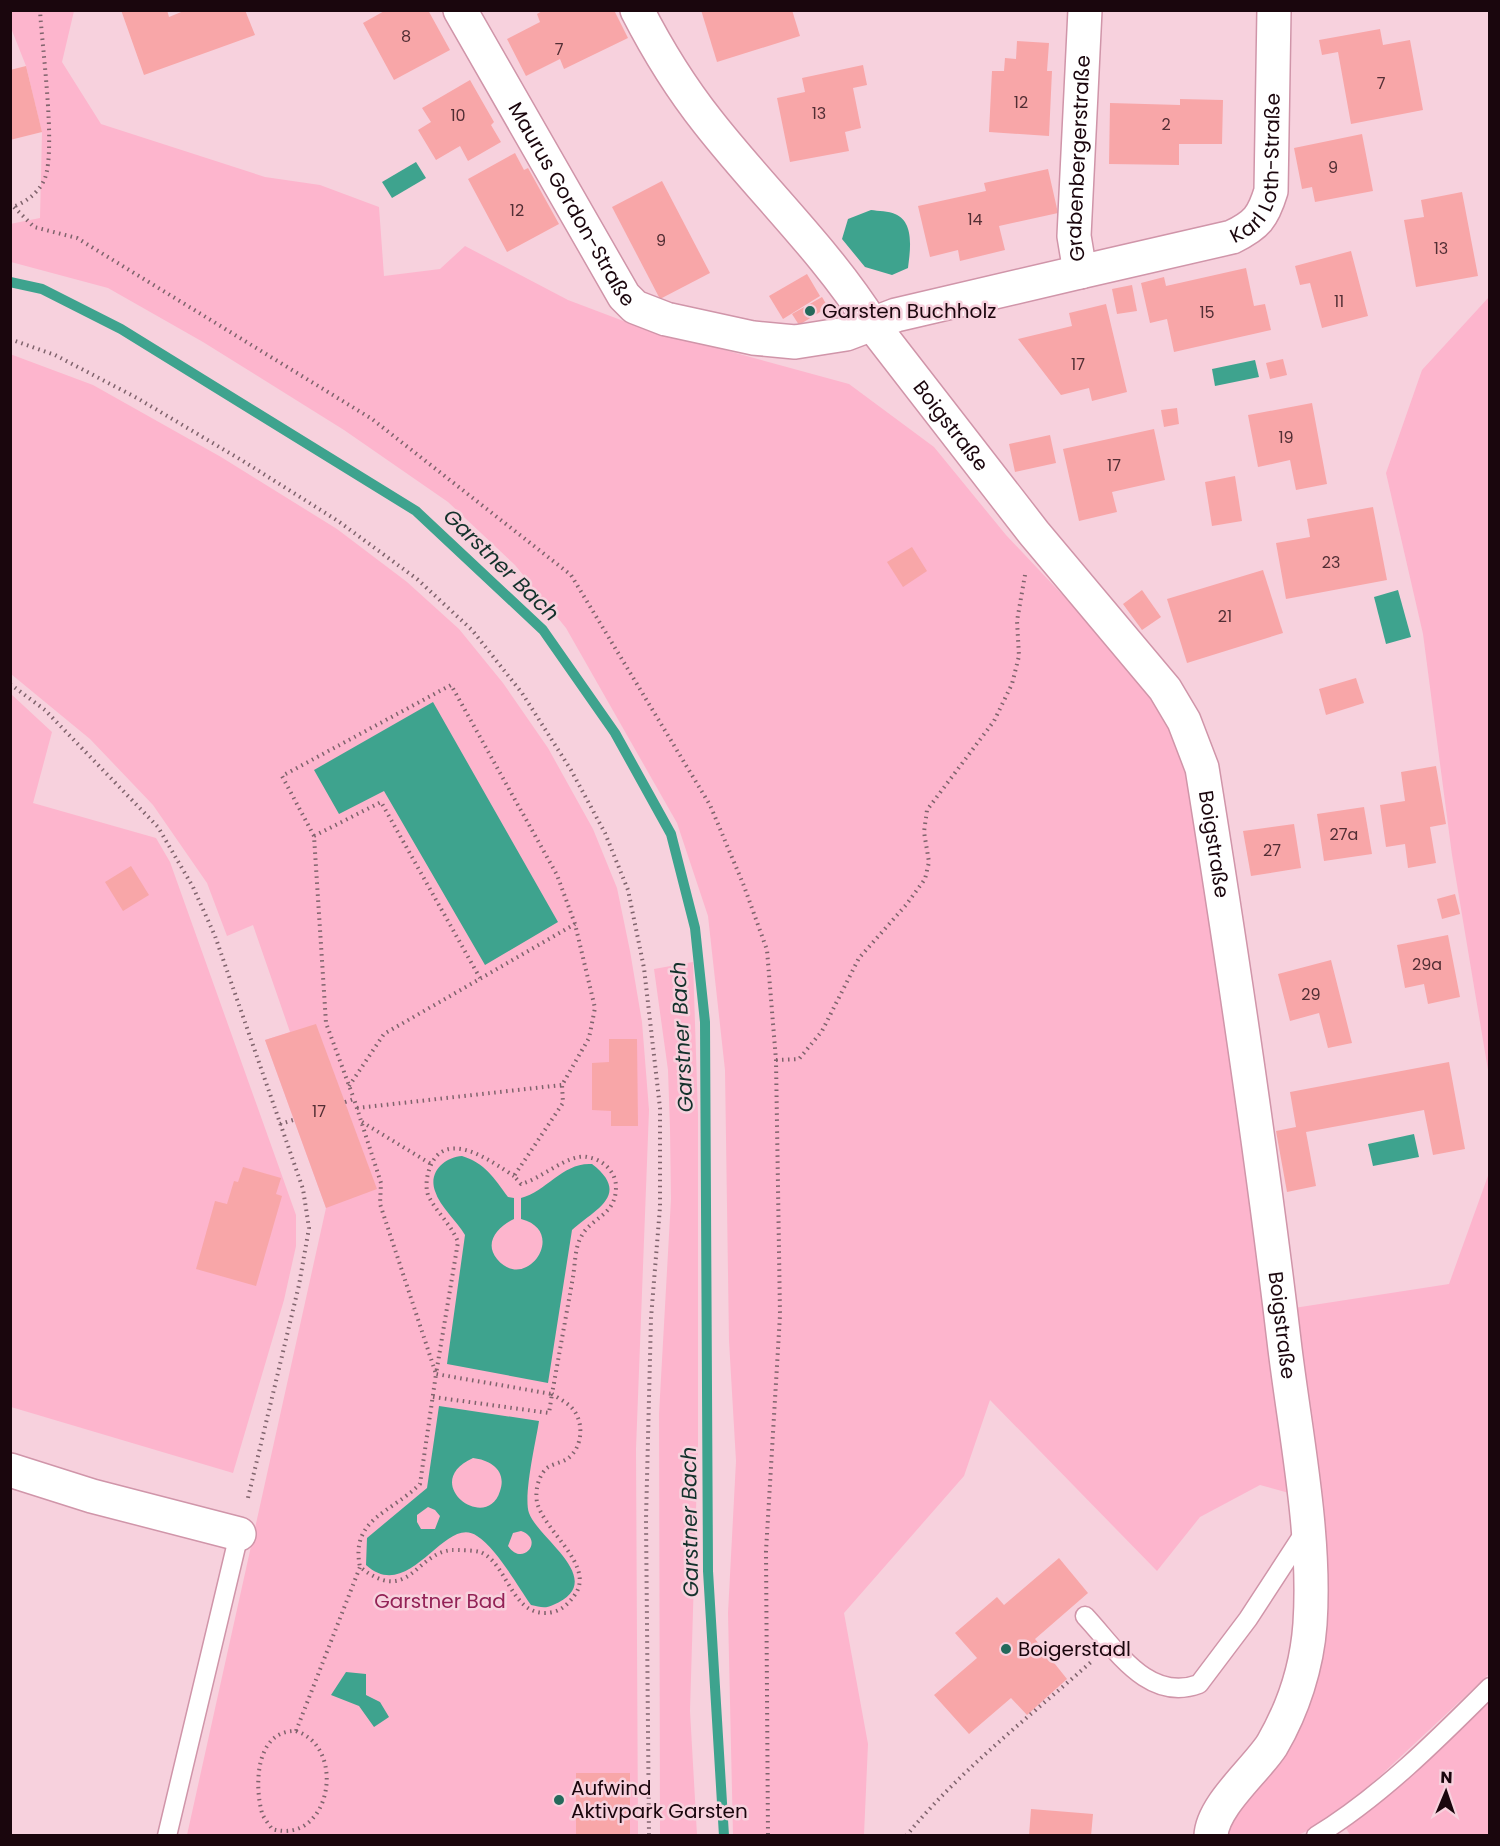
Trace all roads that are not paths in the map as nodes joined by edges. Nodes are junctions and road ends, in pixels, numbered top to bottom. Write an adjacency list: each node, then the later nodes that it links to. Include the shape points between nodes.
1 (460, 10): 6 (street, Maurus Gordon-Straße, via 624,296 635,307 666,319 776,341 818,340)
2 (637, 10): 6 (street, Boigstraße, via 706,120 827,260)
3 (1085, 10): 5 (street, Grabenbergerstraße, via 1074,237)
4 (1274, 10): 5 (street, Karl Loth-Straße, via 1271,190 1265,209 1252,227 1232,237)
5 (1080, 272): 6 (street, Grabenbergerstraße)
6 (872, 324): 8 (street, Boigstraße, via 1034,533 1165,689 1184,721 1202,768 1259,1136)
7 (10, 1470): 9 (street)
8 (1307, 1528): 10 (lane, via 1248,1620 1199,1684 1170,1689 1144,1679); 13 (street, Boigstraße, via 1310,1630 1296,1695 1271,1746 1227,1802 1214,1822)
9 (239, 1534): 12 (lane)
10 (1085, 1616)
11 (1490, 1687): 14 (lane, via 1393,1777)
12 (167, 1836)
13 (1211, 1836)
14 (1316, 1836)

